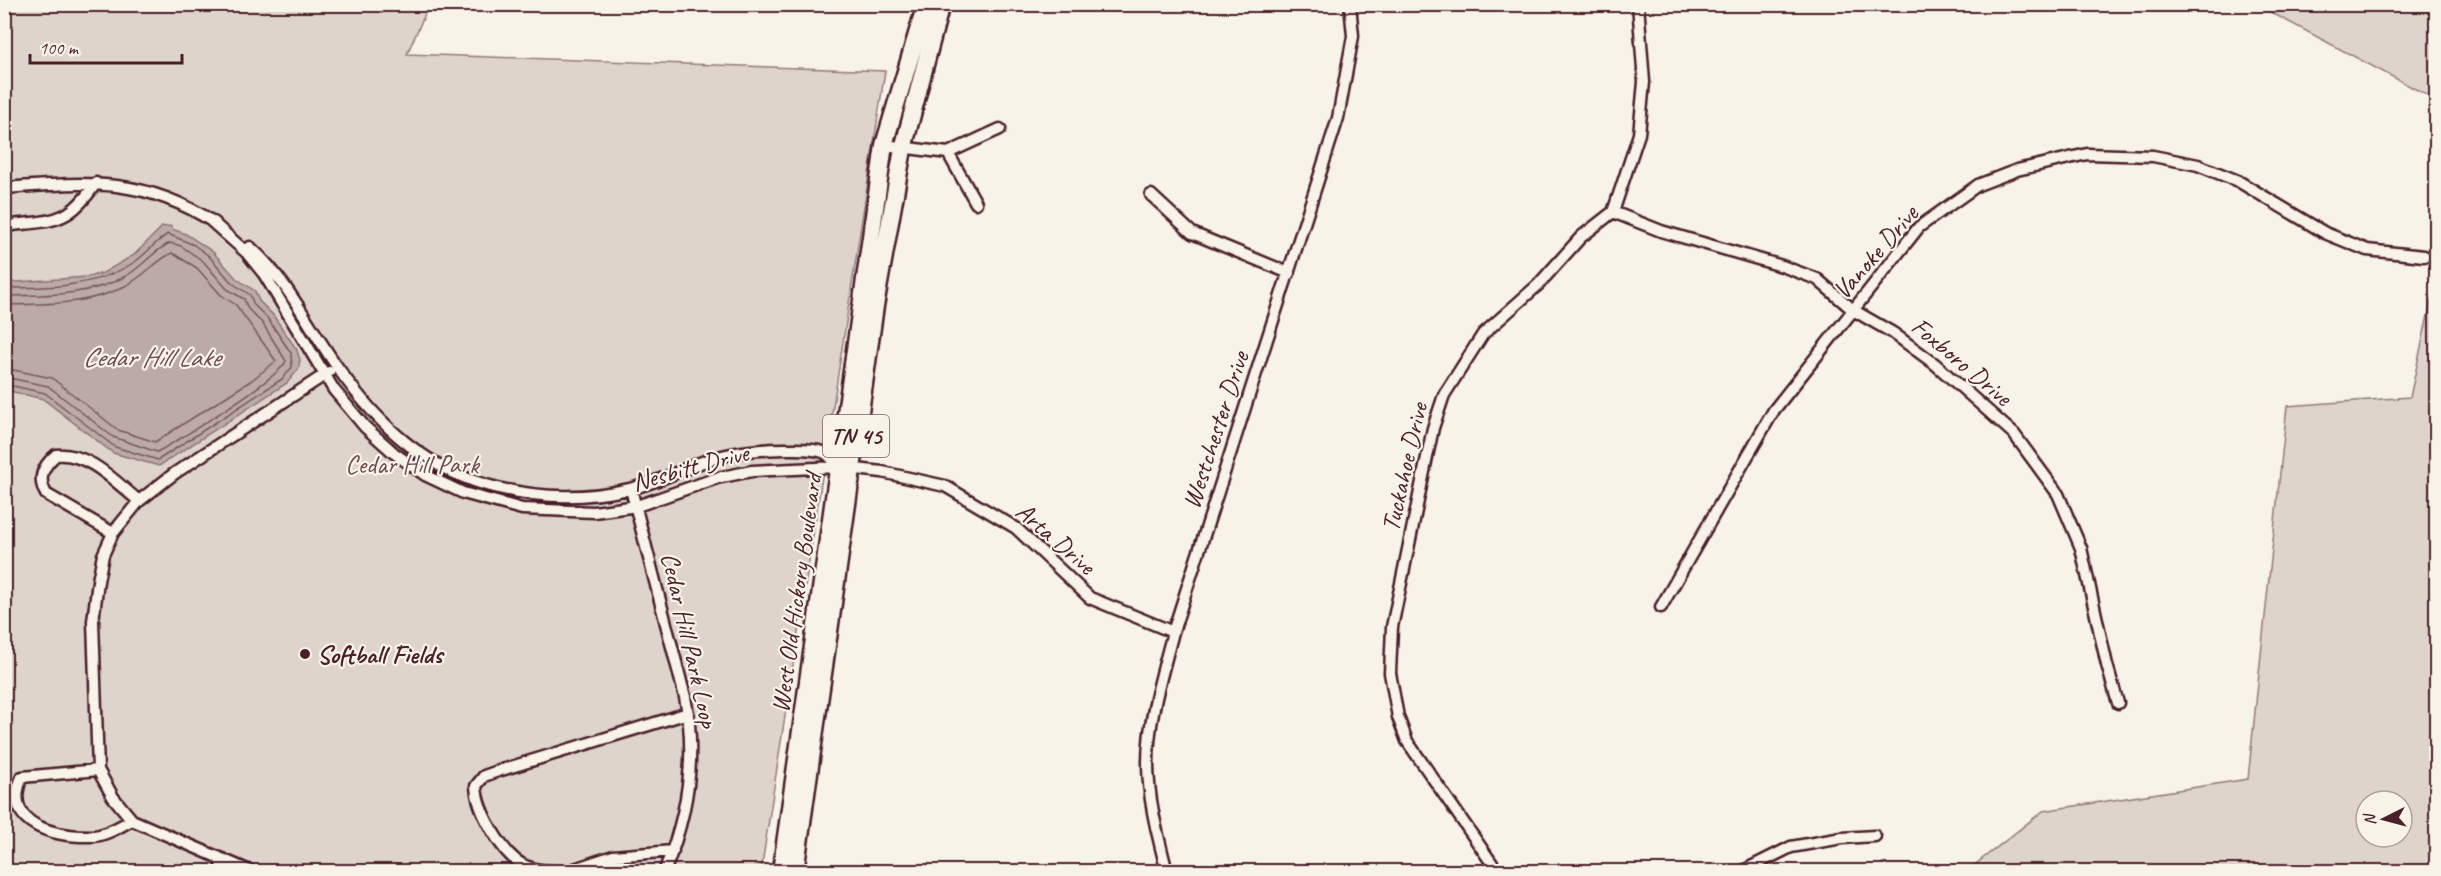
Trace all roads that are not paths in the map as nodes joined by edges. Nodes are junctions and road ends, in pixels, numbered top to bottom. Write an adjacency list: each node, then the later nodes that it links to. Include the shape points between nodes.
1 (926, 4): 6 (main road, West Old Hickory Boulevard / TN 45)
2 (941, 4): 7 (main road, West Old Hickory Boulevard / TN 45)
3 (1350, 4): 17 (street, Westchester Drive, via 1353,36 1340,108)
4 (1638, 4): 13 (street, via 1644,82 1639,134)
5 (1000, 129): 8 (street)
6 (885, 145): 7 (street); 21 (main road, West Old Hickory Boulevard / TN 45, via 869,243)
7 (903, 149): 8 (street); 21 (main road, West Old Hickory Boulevard / TN 45)
8 (948, 153): 12 (street)
9 (96, 183): 10 (street, Nesbitt Drive); 14 (street, Nesbitt Drive, via 153,193); 15 (street, via 78,207 61,219)
10 (4, 188)
11 (1151, 195): 17 (street, via 1192,233)
12 (976, 203)
13 (1613, 212): 18 (street, Foxboro Drive, via 1661,231 1817,279); 43 (street, Tuckahoe Drive, via 1581,237 1538,285 1483,334 1444,395 1433,428 1392,627 1390,674 1407,741)
14 (210, 219): 19 (street, Nesbitt Drive, via 268,263); 20 (street, Nesbitt Drive, via 264,273)
15 (4, 226)
16 (2424, 256): 18 (street, Vanoke Drive, via 2367,250 2326,234 2238,181 2198,165 2152,156 2087,154 2017,170 1978,185 1919,227)
17 (1288, 273): 27 (street, Westchester Drive)
18 (1853, 310): 26 (street, Vanoke Drive, via 1774,410); 28 (street, Foxboro Drive, via 1893,333 1942,370 2014,434 2043,471 2058,494 2081,548)
19 (337, 367): 20 (street); 22 (street, Nesbitt Drive, via 384,426 434,463 460,475 495,488 541,495 576,496)
20 (324, 375): 23 (street); 24 (street, Nesbitt Drive, via 365,427 394,453 425,475 463,493 546,512 594,512)
21 (846, 467): 22 (street, Nesbitt Drive, via 825,452 757,450 713,459); 24 (street, Nesbitt Drive, via 735,474); 27 (street, Arta Drive, via 945,486 1016,528 1090,598); 40 (main road, West Old Hickory Boulevard / TN 45); 41 (main road, West Old Hickory Boulevard / TN 45)
22 (632, 489): 24 (street, Cedar Hill Park Loop)
23 (139, 501): 25 (street); 25 (street, via 78,456 56,454 48,462 42,479 46,494)
24 (637, 506): 29 (street, Cedar Hill Park Loop)
25 (113, 533): 30 (street, via 103,555 93,621)
26 (1661, 607)
27 (1173, 632): 42 (street, Westchester Drive, via 1154,703 1148,763 1154,818)
28 (2118, 702)
29 (688, 713): 33 (street, Cedar Hill Park Loop, via 689,787); 37 (street, via 484,776 476,786 481,813 522,864)
30 (98, 770): 31 (street); 31 (street, via 22,777 11,792 11,815 30,830 95,836)
31 (132, 820): 34 (street)
32 (1875, 836): 44 (street, via 1791,847)
33 (673, 851): 38 (street, via 614,856); 39 (street, Cedar Hill Park Loop)
34 (218, 857): 35 (street); 36 (street)
35 (225, 872)
36 (252, 872)
37 (560, 872)
38 (565, 872)
39 (664, 872)
40 (781, 872)
41 (795, 872)
42 (1167, 872)
43 (1498, 872)
44 (1741, 872)

